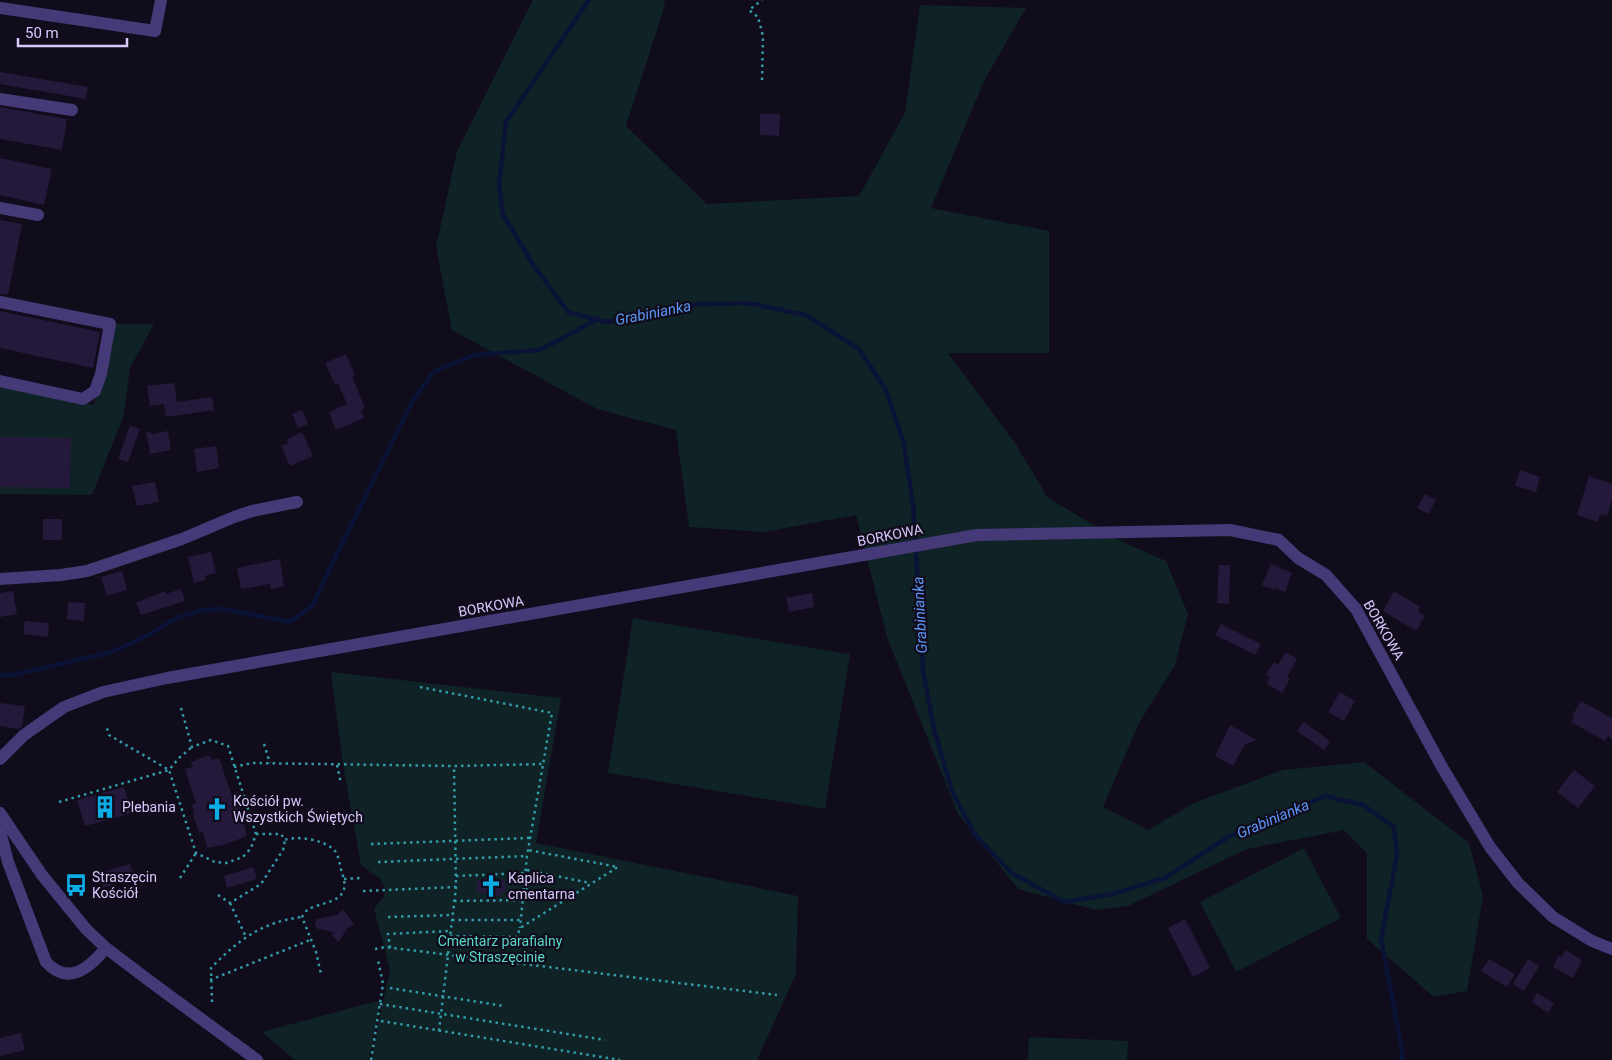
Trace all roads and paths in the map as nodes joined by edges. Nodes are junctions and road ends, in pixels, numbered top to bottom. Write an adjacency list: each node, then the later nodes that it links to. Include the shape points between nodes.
1 (161, 0): 3 (street, via 155,31)
2 (762, 0): 4 (path, via 749,10 758,17 763,36)
3 (0, 8)
4 (762, 80)
5 (0, 99): 6 (street)
6 (72, 110)
7 (0, 208): 8 (street)
8 (38, 215)
9 (0, 302): 10 (street, via 110,324 95,391 83,399)
10 (0, 381)
11 (297, 502): 12 (street, via 252,511 87,571)
12 (0, 580)
13 (420, 687): 21 (path, via 552,713)
14 (180, 708): 17 (path)
15 (107, 728): 24 (path, via 109,735)
16 (264, 744): 19 (path)
17 (192, 747): 23 (path, via 211,740 228,746); 24 (path)
18 (0, 759): 66 (street, BORKOWA, via 24,735 64,707 82,699 241,665 977,535 1230,530 1279,540 1298,558 1326,575 1356,609 1490,847 1518,883 1553,917 1592,941)
19 (270, 763): 20 (path); 23 (path)
20 (337, 764): 22 (path); 25 (path)
21 (544, 764): 22 (path); 30 (path)
22 (454, 766): 32 (path)
23 (234, 767): 29 (path)
24 (169, 770): 26 (path); 35 (path)
25 (341, 783)
26 (59, 802)
27 (0, 813): 63 (street, via 58,897)
28 (0, 831): 63 (street, via 8,862 42,953 51,968 76,974)
29 (256, 834): 31 (path, via 281,834); 35 (path, via 251,848 243,857 215,862)
30 (530, 838): 32 (path); 34 (path)
31 (285, 840): 43 (path, via 309,839 329,846 336,852); 52 (path, via 283,850 261,884)
32 (455, 841): 33 (path); 37 (path)
33 (371, 844)
34 (528, 850): 36 (path); 44 (path, via 618,866)
35 (196, 852): 41 (path)
36 (527, 856): 37 (path); 39 (path)
37 (456, 858): 38 (path); 40 (path)
38 (378, 862)
39 (526, 872): 40 (path); 44 (path); 46 (path)
40 (456, 876): 45 (path)
41 (180, 878)
42 (360, 878): 43 (path)
43 (344, 879): 54 (path, via 340,896 308,909)
44 (592, 883): 49 (path)
45 (456, 886): 47 (path); 51 (path)
46 (525, 889): 49 (path); 50 (path)
47 (363, 891)
48 (218, 895): 52 (path)
49 (568, 898): 58 (path)
50 (524, 900): 51 (path); 57 (path)
51 (454, 901): 53 (path)
52 (230, 902): 60 (path)
53 (452, 915): 55 (path); 56 (path)
54 (302, 917): 60 (path, via 287,919); 62 (path)
55 (388, 917)
56 (452, 920): 57 (path); 59 (path)
57 (521, 920): 58 (path)
58 (520, 928): 61 (path, via 517,937)
59 (450, 931): 61 (path); 64 (path, via 388,934)
60 (246, 936): 70 (path, via 211,968)
61 (450, 936): 67 (path)
62 (310, 940): 69 (path); 70 (path)
63 (106, 948): 81 (street)
64 (390, 948): 65 (path); 67 (path)
65 (375, 949)
66 (1612, 949)
67 (447, 954): 72 (path); 73 (path)
68 (378, 960): 75 (path, via 383,984)
69 (321, 974)
70 (210, 980): 74 (path)
71 (390, 988): 73 (path)
72 (777, 994)
73 (443, 997): 76 (path); 77 (path)
74 (212, 1002)
75 (380, 1004): 77 (path); 82 (path)
76 (504, 1006)
77 (441, 1014): 79 (path); 80 (path)
78 (381, 1022): 79 (path)
79 (439, 1031): 83 (path)
80 (605, 1040)
81 (258, 1060)
82 (371, 1060)
83 (620, 1060)

